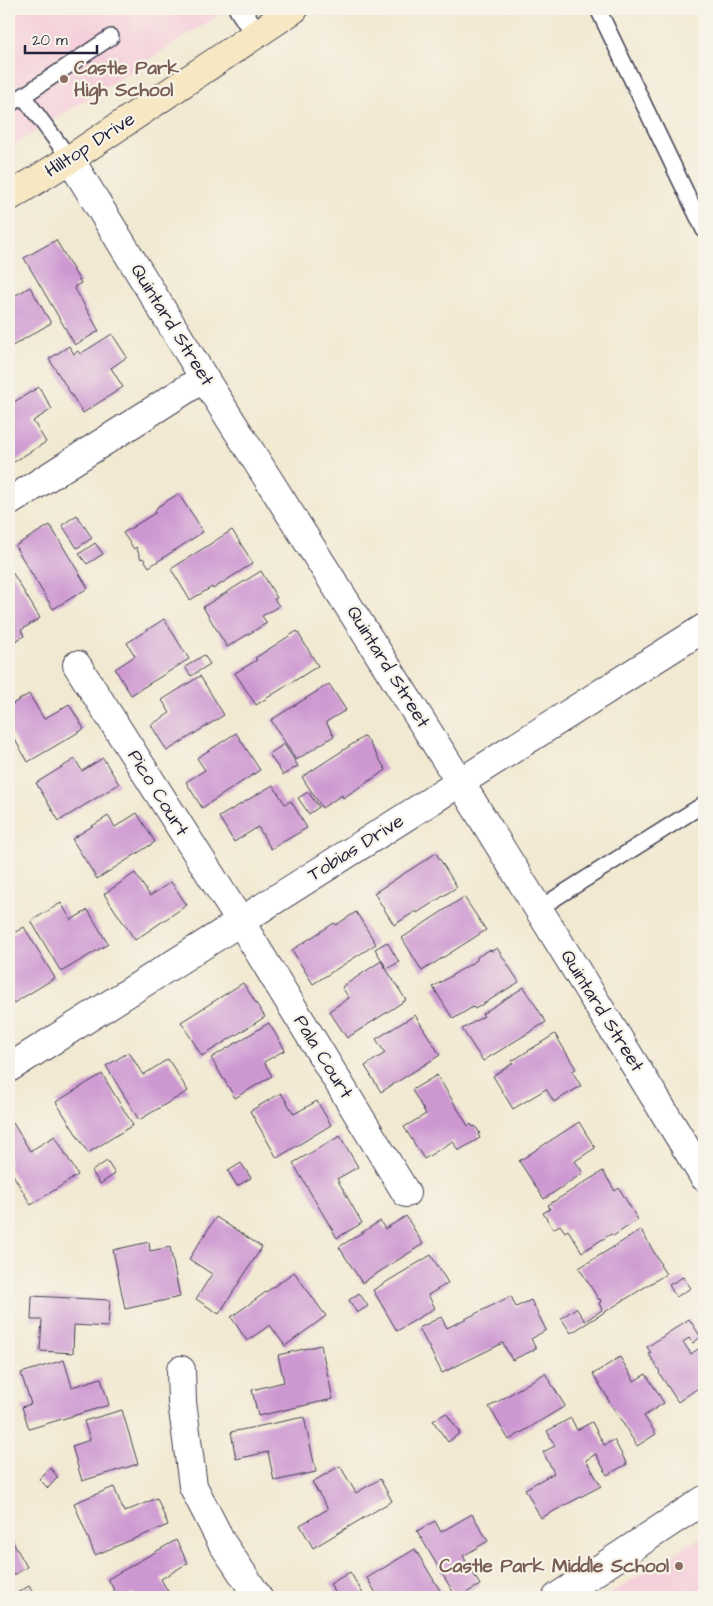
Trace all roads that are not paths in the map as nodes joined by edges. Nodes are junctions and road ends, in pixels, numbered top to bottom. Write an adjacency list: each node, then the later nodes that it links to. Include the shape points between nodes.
1 (240, 9): 3 (street)
2 (598, 9): 9 (lane)
3 (272, 18): 7 (main road, Hilltop Drive)
4 (111, 37): 5 (lane)
5 (23, 96): 6 (lane); 7 (lane)
6 (9, 105)
7 (70, 159): 8 (main road, Hilltop Drive); 10 (street, Quintard Street)
8 (9, 197)
9 (704, 230)
10 (204, 378): 11 (street); 14 (street, Quintard Street)
11 (9, 502)
12 (704, 628): 14 (street, Tobias Drive)
13 (77, 666): 17 (street, Pico Court)
14 (460, 782): 16 (street, Quintard Street); 17 (street, Tobias Drive)
15 (704, 804): 16 (lane)
16 (538, 909): 19 (street, Quintard Street)
17 (240, 921): 18 (street, Tobias Drive); 20 (street, Pala Court)
18 (9, 1068)
19 (703, 1170)
20 (406, 1192)
21 (181, 1370): 23 (street, via 192,1486 222,1543)
22 (704, 1500): 24 (street)
23 (258, 1597)
24 (556, 1597)

